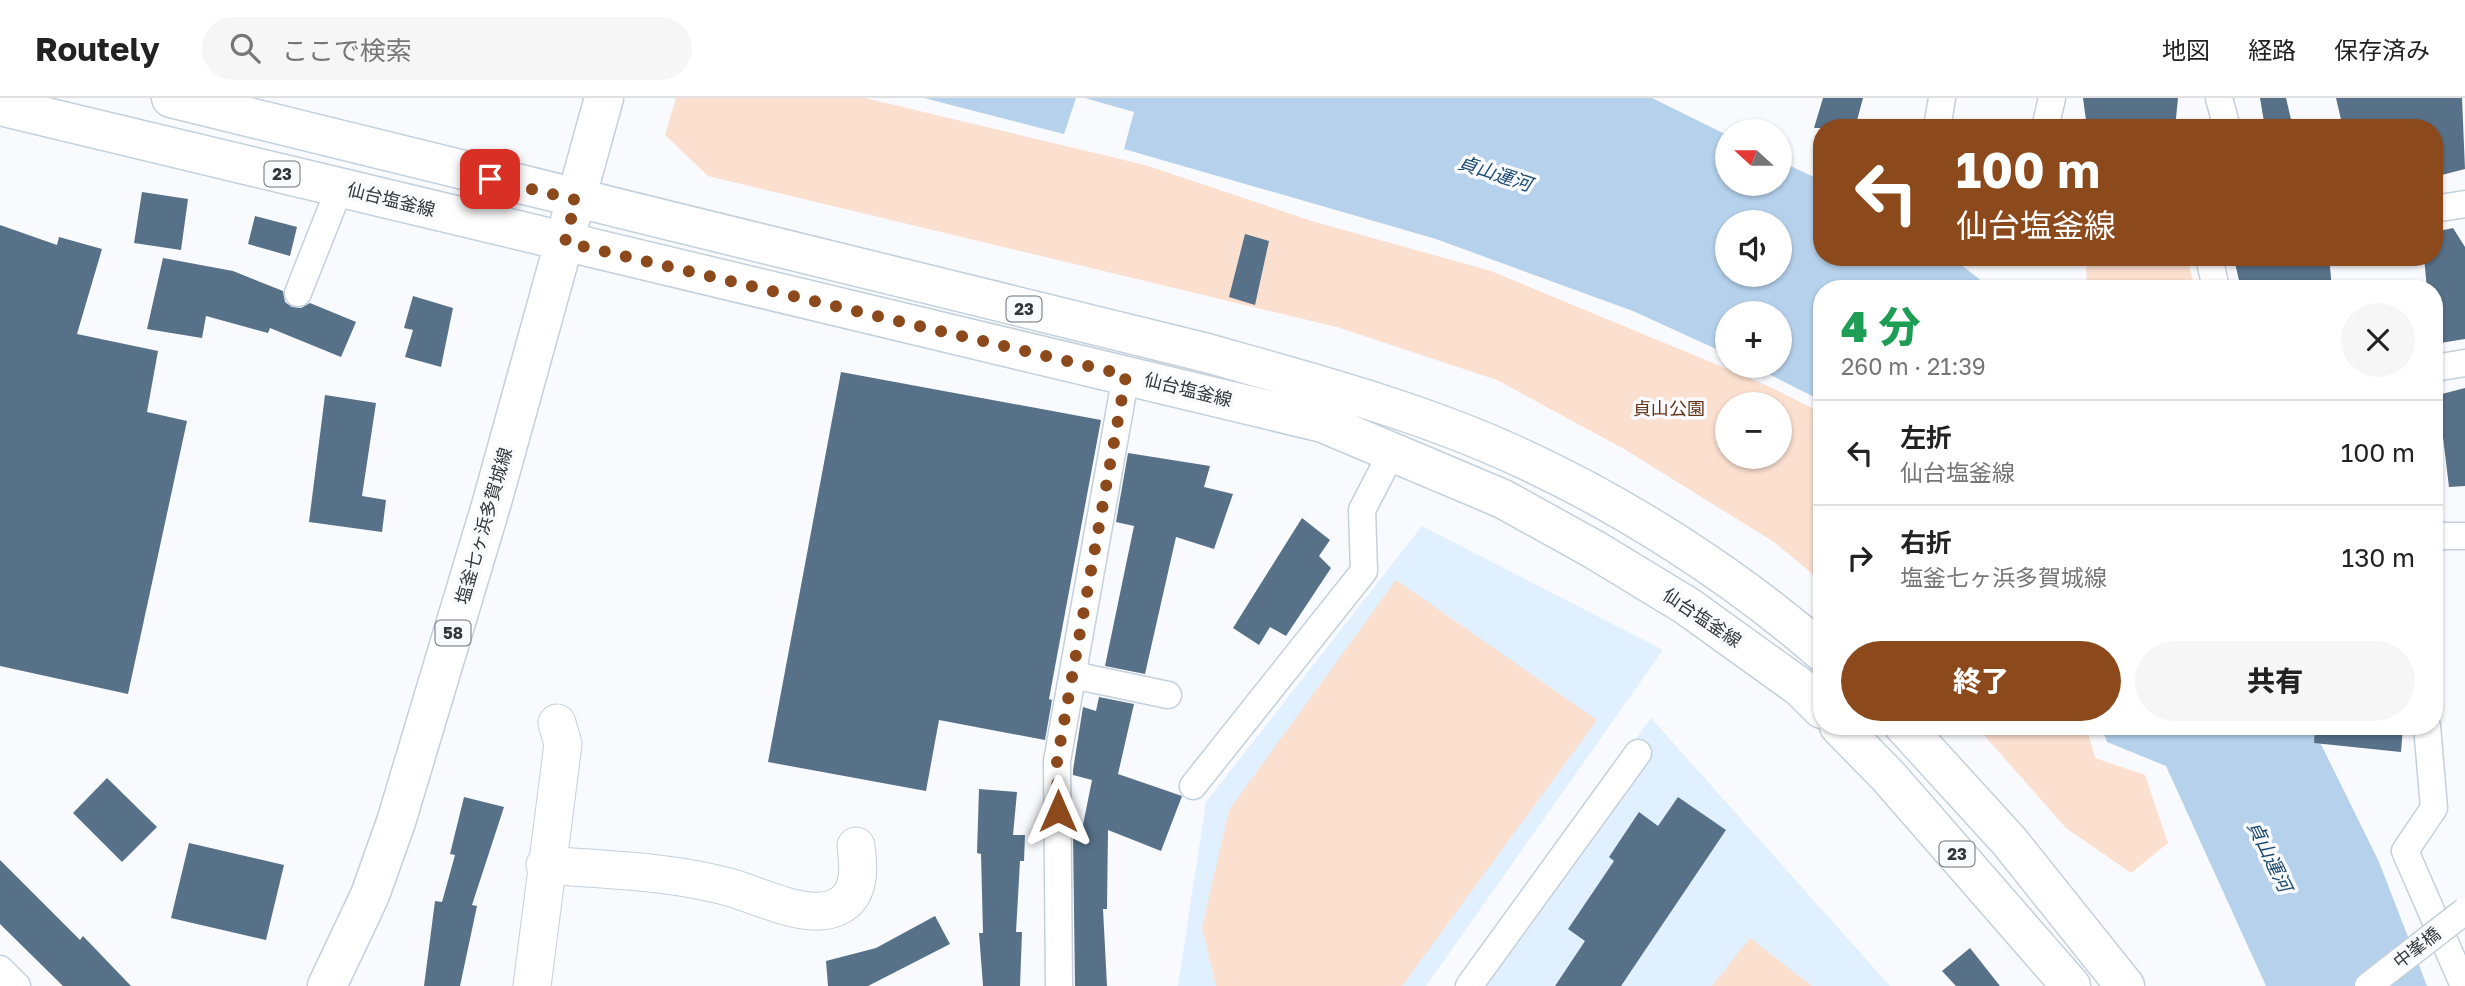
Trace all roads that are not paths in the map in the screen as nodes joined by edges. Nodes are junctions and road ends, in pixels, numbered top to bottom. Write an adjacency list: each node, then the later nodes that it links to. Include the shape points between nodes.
1 (171, 98): 11 (main road, 23)
2 (604, 98): 11 (main road, 塩釜七ヶ浜多賀城線 / 58)
3 (1942, 98): 7 (street)
4 (2052, 98): 8 (street)
5 (2219, 98): 9 (street)
6 (0, 106): 10 (main road, 仙台塩釜線 / 23)
7 (1938, 119)
8 (2047, 119)
9 (2225, 119)
10 (340, 187): 14 (main road, 仙台塩釜線 / 23); 15 (street)
11 (576, 200): 14 (main road, 塩釜七ヶ浜多賀城線 / 58); 22 (main road, 23, via 1207,353 1369,400 1518,456 1629,514)
12 (2465, 204): 13 (street)
13 (2443, 208)
14 (565, 242): 18 (main road, 仙台塩釜線 / 23); 37 (main road, 塩釜七ヶ浜多賀城線 / 58, via 396,822 370,895)
15 (298, 293)
16 (2465, 363): 17 (street)
17 (2443, 367)
18 (1126, 375): 19 (main road, 仙台塩釜線 / 23, via 1323,423); 23 (street)
19 (1392, 452): 25 (main road, 仙台塩釜線 / 23, via 1503,499 1687,606); 31 (street, via 1362,510 1364,571)
20 (2443, 536): 21 (street)
21 (2465, 536)
22 (1813, 645)
23 (1073, 675): 24 (street); 39 (street, via 1057,761)
24 (1168, 695)
25 (1813, 700)
26 (556, 723): 33 (street, via 563,744)
27 (1848, 735): 41 (main road, 23)
28 (1912, 735): 42 (main road, 23, via 2009,841)
29 (2428, 735): 44 (street, via 2434,808 2405,851)
30 (1639, 752): 40 (street)
31 (1193, 786)
32 (856, 846): 33 (street, via 859,867 853,893 836,907 815,911 708,882)
33 (545, 865): 38 (street)
34 (2465, 911): 43 (street, 中峯橋, bridge)
35 (0, 969): 36 (street)
36 (17, 986)
37 (327, 986)
38 (532, 986)
39 (1059, 986)
40 (1469, 986)
41 (2071, 986)
42 (2125, 986)
43 (2368, 986)
44 (2464, 986)

